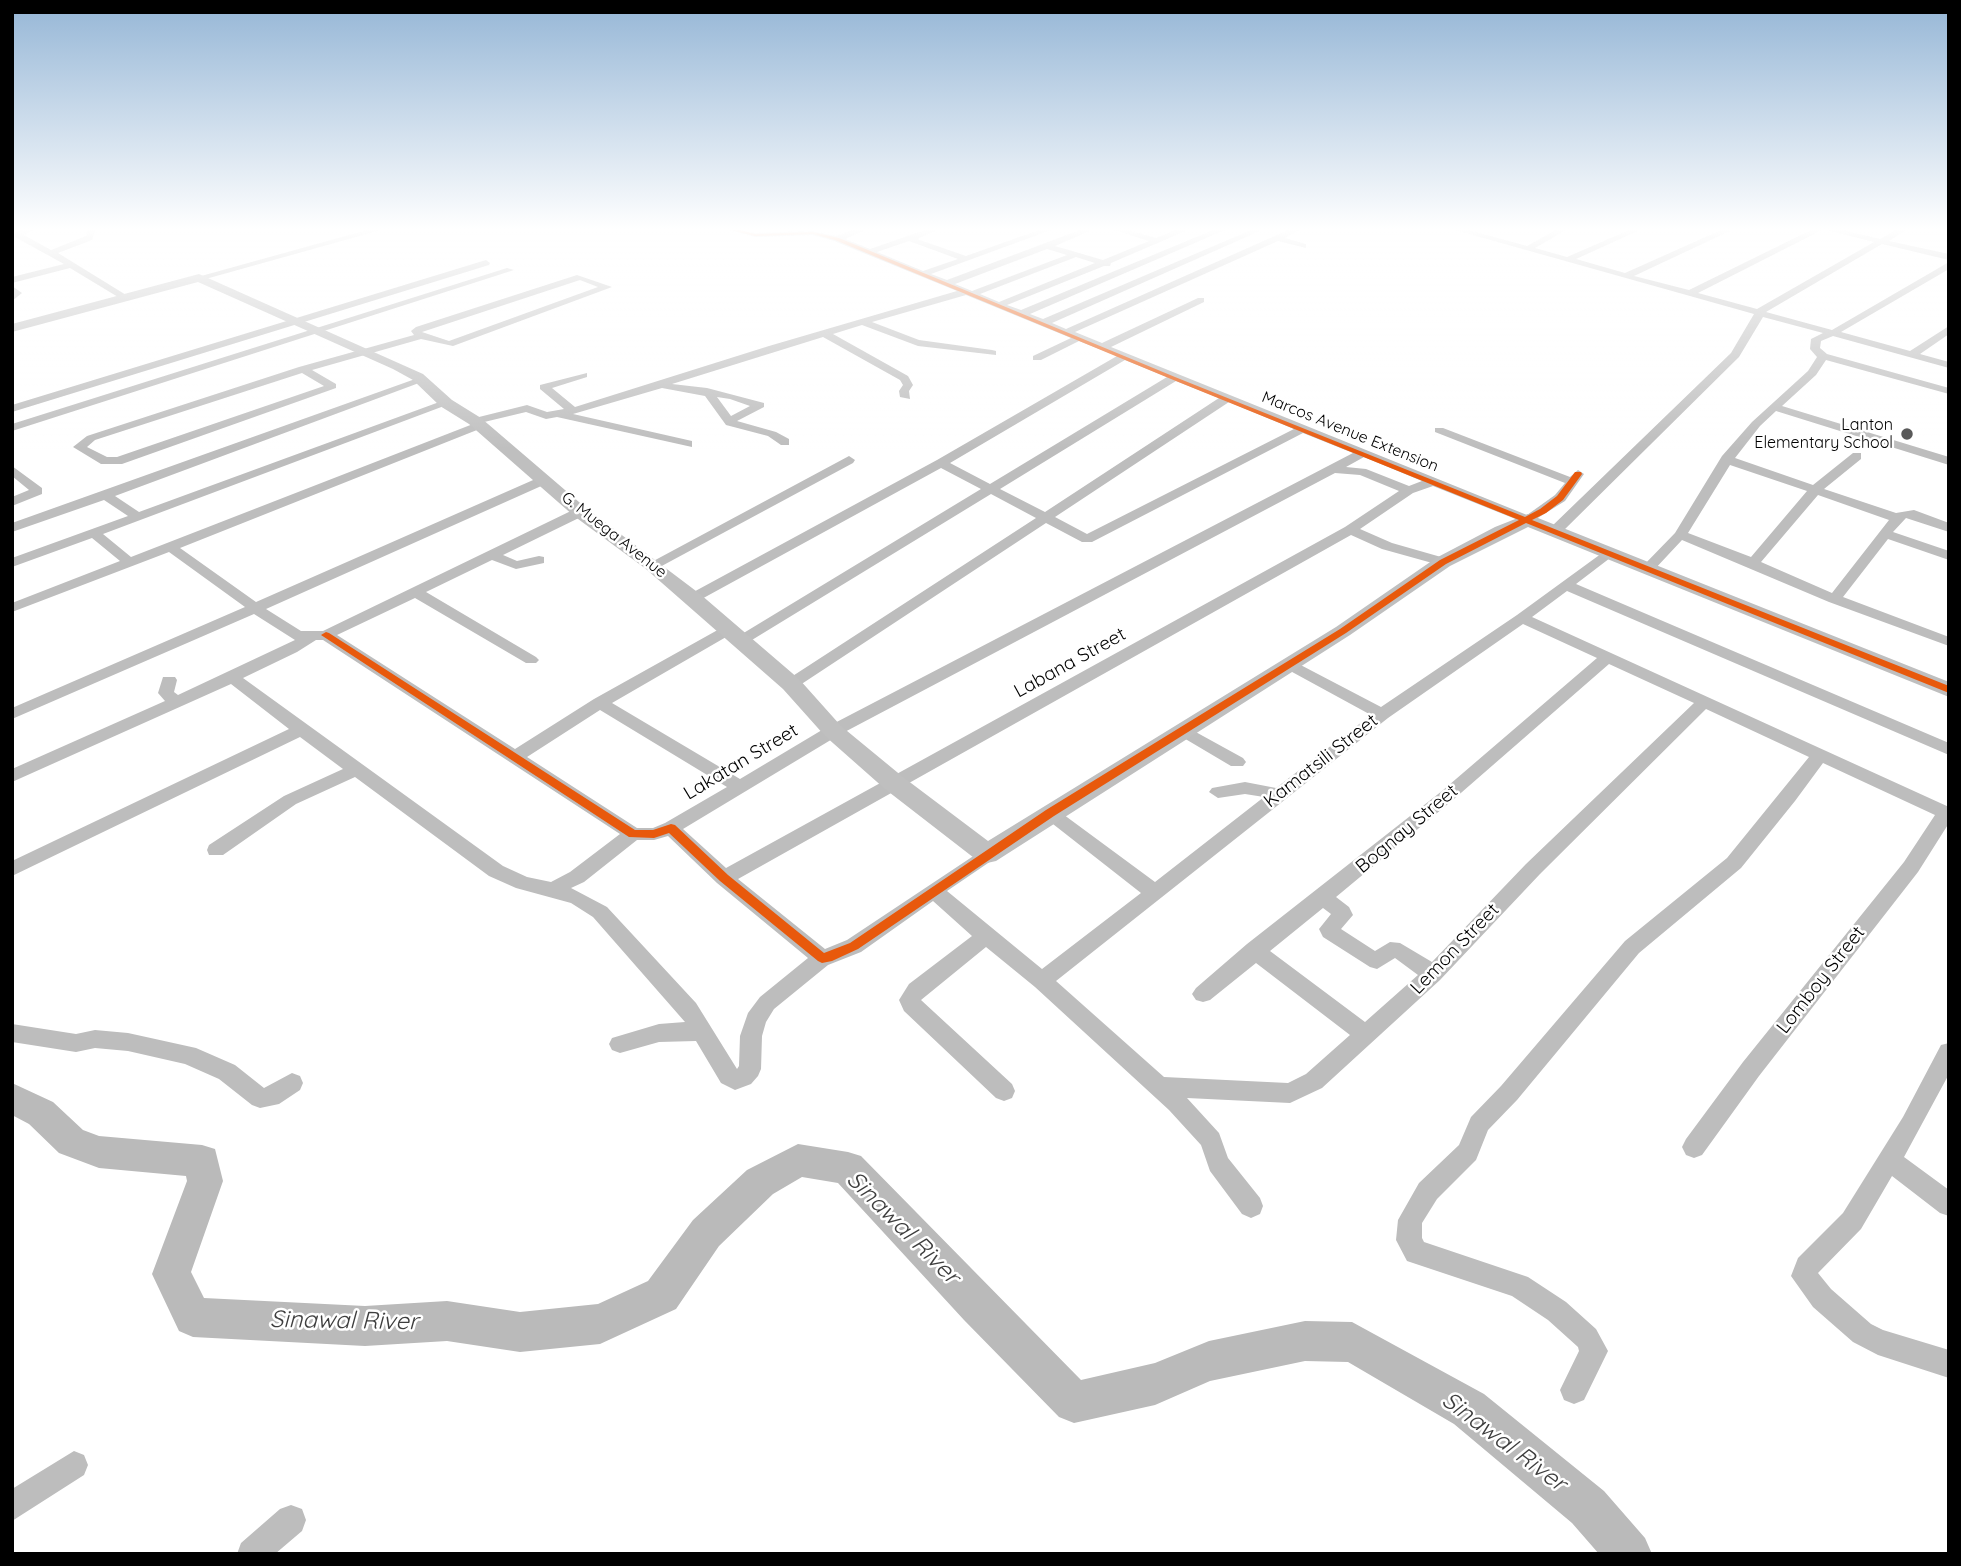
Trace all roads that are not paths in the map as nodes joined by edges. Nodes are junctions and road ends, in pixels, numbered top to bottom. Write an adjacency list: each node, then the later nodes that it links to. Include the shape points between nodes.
1 (106, 303): 24 (street)
2 (256, 303): 21 (street, G. Muega Avenue)
3 (355, 303): 21 (street)
4 (406, 303): 27 (street)
5 (500, 303): 20 (street)
6 (567, 303): 28 (street)
7 (925, 303): 22 (street)
8 (994, 303): 17 (street, Marcos Avenue Extension)
9 (1004, 303): 17 (street)
10 (1047, 303): 19 (street)
11 (1089, 303): 23 (street)
12 (1132, 303): 30 (street)
13 (1195, 303): 34 (street)
14 (1722, 303): 18 (street)
15 (1770, 303): 18 (street)
16 (1884, 303): 31 (street)
17 (999, 305): 19 (street, Marcos Avenue Extension)
18 (1759, 313): 31 (street); 86 (street, via 1735,355)
19 (1021, 314): 23 (street, Marcos Avenue Extension)
20 (463, 315): 25 (street, via 472,319); 32 (street, via 416,331)
21 (296, 321): 27 (street, G. Muega Avenue); 53 (street)
22 (863, 322): 29 (street); 36 (street, via 918,343)
23 (1043, 323): 30 (street, Marcos Avenue Extension)
24 (15, 326)
25 (459, 327): 28 (street); 32 (street)
26 (1949, 329): 37 (street)
27 (319, 331): 35 (street, G. Muega Avenue); 57 (street)
28 (486, 332): 32 (street, via 446,345)
29 (824, 333): 46 (street, via 718,370); 49 (street, via 904,378)
30 (1065, 333): 33 (street, Marcos Avenue Extension)
31 (1833, 333): 37 (street); 38 (street, via 1814,342)
32 (423, 337): 35 (street)
33 (1078, 338): 34 (street, Marcos Avenue Extension); 40 (street)
34 (1100, 348): 39 (street, Marcos Avenue Extension)
35 (365, 352): 42 (street); 45 (street, G. Muega Avenue)
36 (992, 353)
37 (1911, 355): 41 (street)
38 (1823, 356): 48 (street); 52 (street, via 1812,373)
39 (1123, 357): 44 (street, Marcos Avenue Extension); 67 (street)
40 (1037, 358)
41 (1949, 365)
42 (303, 369): 42 (street, via 91,438 79,445 105,461 118,461 332,386)
43 (583, 375): 54 (street, via 544,387)
44 (1173, 378): 50 (street, Marcos Avenue Extension); 74 (street)
45 (422, 380): 51 (street, G. Muega Avenue); 76 (street)
46 (653, 386): 47 (street); 54 (street)
47 (707, 391): 55 (street); 55 (street, via 760,405)
48 (1949, 391)
49 (906, 397)
50 (1226, 399): 58 (street, Marcos Avenue Extension); 80 (street)
51 (446, 403): 56 (street, G. Muega Avenue); 79 (street)
52 (1774, 407): 64 (street); 66 (street)
53 (12, 409)
54 (567, 413): 56 (street, via 546,415 527,408); 61 (street)
55 (729, 421): 60 (street)
56 (476, 423): 71 (street, G. Muega Avenue); 90 (street)
57 (12, 428)
58 (1302, 429): 62 (street, Marcos Avenue Extension); 80 (street, via 1087,539)
59 (1438, 430): 82 (street, via 1575,478 1553,504)
60 (785, 442)
61 (688, 444)
62 (1358, 456): 68 (street, Lakatan Street); 70 (street); 72 (street, Marcos Avenue Extension)
63 (1857, 456): 73 (street)
64 (1727, 459): 73 (street); 89 (street)
65 (849, 460): 99 (street)
66 (1949, 461)
67 (941, 463): 74 (street); 103 (street)
68 (1334, 469): 70 (street); 125 (street, Lakatan Street)
69 (15, 475): 77 (street, via 38,491)
70 (1383, 479): 75 (street)
71 (544, 480): 78 (street, G. Muega Avenue); 106 (street)
72 (1433, 482): 75 (street, Labana Street); 82 (street, Marcos Avenue Extension)
73 (1816, 489): 81 (street); 98 (street)
74 (990, 490): 80 (street); 108 (street)
75 (1409, 491): 85 (street, Labana Street)
76 (105, 495): 79 (street); 83 (street)
77 (12, 502)
78 (580, 512): 92 (street); 99 (street, G. Muega Avenue)
79 (138, 517): 87 (street)
80 (1045, 518): 116 (street)
81 (1897, 518): 84 (street, via 1914,514); 88 (street)
82 (1528, 520): 86 (street, Marcos Avenue Extension); 96 (street)
83 (12, 528)
84 (1949, 528)
85 (1350, 530): 96 (street); 132 (street, Labana Street)
86 (1555, 531): 91 (street, Marcos Avenue Extension)
87 (94, 533): 95 (street); 97 (street)
88 (1886, 534): 93 (street); 104 (street)
89 (1680, 536): 98 (street); 100 (street)
90 (170, 547): 95 (street); 106 (street)
91 (1609, 552): 100 (street, Marcos Avenue Extension); 101 (street, Kamatsili Street)
92 (491, 555): 94 (street, via 516,565); 102 (street)
93 (1949, 556)
94 (539, 560)
95 (129, 562): 105 (street)
96 (1443, 562): 113 (street)
97 (12, 563)
98 (1753, 563): 104 (street)
99 (653, 565): 103 (street, G. Muega Avenue)
100 (1648, 568): 117 (street, Marcos Avenue Extension)
101 (1566, 585): 107 (street, Kamatsili Street); 126 (street)
102 (414, 591): 109 (street); 112 (street)
103 (693, 598): 108 (street, G. Muega Avenue)
104 (1834, 599): 110 (street)
105 (12, 608)
106 (255, 608): 109 (street, via 290,632); 121 (street)
107 (1522, 618): 111 (street); 122 (street, Kamatsili Street)
108 (735, 635): 116 (street, G. Muega Avenue); 120 (street)
109 (318, 636): 114 (street); 128 (street)
110 (1949, 642)
111 (1606, 659): 119 (street); 147 (street, Bognay Street)
112 (531, 660)
113 (1288, 664): 122 (street); 124 (street)
114 (232, 677): 118 (street); 123 (street)
115 (169, 680): 118 (street, via 166,693)
116 (791, 684): 125 (street, G. Muega Avenue)
117 (1949, 690)
118 (176, 702): 131 (street)
119 (1704, 702): 127 (street); 151 (street, Lemon Street)
120 (600, 703): 128 (street); 133 (street)
121 (12, 714)
122 (1382, 714): 135 (street, Kamatsili Street)
123 (301, 730): 130 (street); 142 (street)
124 (1183, 730): 129 (street); 136 (street)
125 (833, 731): 132 (street, G. Muega Avenue); 133 (street, Lakatan Street)
126 (1949, 750)
127 (1821, 754): 137 (street); 167 (street, via 1734,863 1632,947 1479,1124 1468,1152 1428,1191 1410,1220 1409,1240 1416,1252 1519,1286 1587,1338 1594,1351)
128 (513, 758): 139 (street)
129 (1237, 762)
130 (354, 771): 140 (street, via 290,800); 144 (street, via 496,871)
131 (12, 776)
132 (894, 783): 141 (street, G. Muega Avenue); 143 (street, Labana Street)
133 (741, 787): 138 (street, Lakatan Street)
134 (1218, 793): 135 (street, via 1245,788)
135 (1277, 794): 146 (street, Kamatsili Street)
136 (1050, 813): 141 (street); 146 (street)
137 (1947, 813): 162 (street, Lomboy Street, via 1911,867)
138 (671, 828): 139 (street); 143 (street)
139 (633, 834): 144 (street, via 578,877)
140 (216, 850)
141 (987, 855): 145 (street)
142 (12, 869)
143 (724, 878): 150 (street)
144 (553, 889): 155 (street, via 587,903 617,928)
145 (935, 892): 148 (street); 150 (street, via 843,952)
146 (1154, 892): 152 (street, Kamatsili Street)
147 (1324, 898): 149 (street, Bognay Street); 151 (street, via 1342,912 1331,932 1377,961 1390,950 1400,951)
148 (986, 936): 152 (street); 161 (street, via 923,984 910,1000 916,1013)
149 (1254, 950): 153 (street, Bognay Street); 156 (street)
150 (822, 958): 155 (street, via 772,996 755,1019 750,1069 743,1077 735,1080 729,1076)
151 (1433, 974): 156 (street, Lemon Street)
152 (1042, 981): 160 (street)
153 (1203, 994)
154 (12, 1033): 159 (street, via 76,1043 95,1039 128,1042 188,1055 227,1072 260,1098 271,1097)
155 (705, 1033): 157 (street, via 659,1033)
156 (1367, 1036): 160 (street, Lemon Street, via 1314,1081 1290,1093)
157 (620, 1044)
158 (1949, 1052): 163 (street)
159 (292, 1083)
160 (1160, 1087): 165 (street, via 1211,1140 1218,1163)
161 (1004, 1091)
162 (1694, 1147)
163 (1888, 1159): 164 (street); 166 (street, via 1852,1221 1807,1267 1804,1276 1862,1334)
164 (1949, 1205)
165 (1251, 1206)
166 (1949, 1364)
167 (1574, 1390)
168 (74, 1465): 169 (street)
169 (12, 1506)
170 (291, 1520): 171 (street)
171 (252, 1554)

